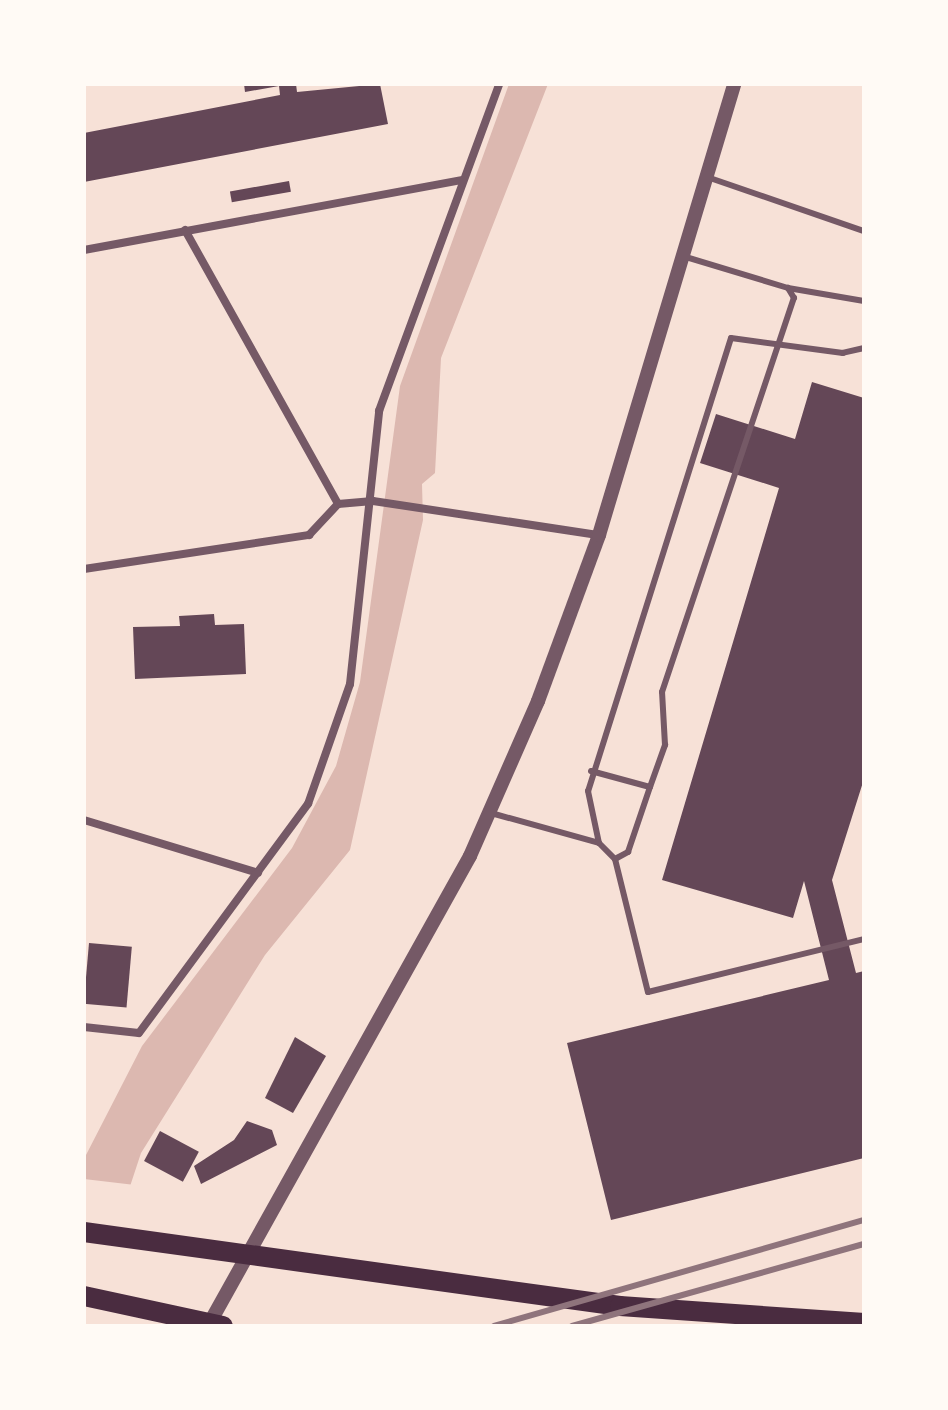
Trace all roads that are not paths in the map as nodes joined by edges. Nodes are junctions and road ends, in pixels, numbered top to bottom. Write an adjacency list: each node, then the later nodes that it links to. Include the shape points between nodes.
1 (499, 84): 4 (street)
2 (734, 84): 3 (street)
3 (707, 177): 6 (lane); 8 (street)
4 (463, 180): 5 (street); 13 (street, via 379,411)
5 (185, 230): 7 (street); 14 (street)
6 (864, 231)
7 (84, 250)
8 (683, 256): 9 (lane); 15 (street)
9 (788, 288): 10 (lane); 11 (lane, via 794,298)
10 (864, 301)
11 (779, 341): 12 (lane, via 843,353); 17 (lane, via 731,338); 18 (lane, via 662,692 665,745)
12 (864, 348)
13 (373, 501): 14 (street); 15 (street); 23 (street, via 350,684 330,751 308,804)
14 (338, 504): 16 (street, via 309,535)
15 (599, 535): 19 (street)
16 (84, 569)
17 (591, 771): 18 (lane); 21 (lane)
18 (650, 787): 22 (lane, via 628,852)
19 (489, 813): 21 (lane); 27 (street)
20 (84, 820): 23 (street)
21 (599, 843): 22 (lane)
22 (615, 859): 24 (lane, via 648,992)
23 (258, 873): 25 (street, via 139,1033)
24 (864, 939)
25 (84, 1027)
26 (84, 1232): 27 (main road)
27 (253, 1253): 29 (main road, via 620,1306); 30 (street)
28 (84, 1296): 30 (main road)
29 (864, 1323)
30 (214, 1325)

